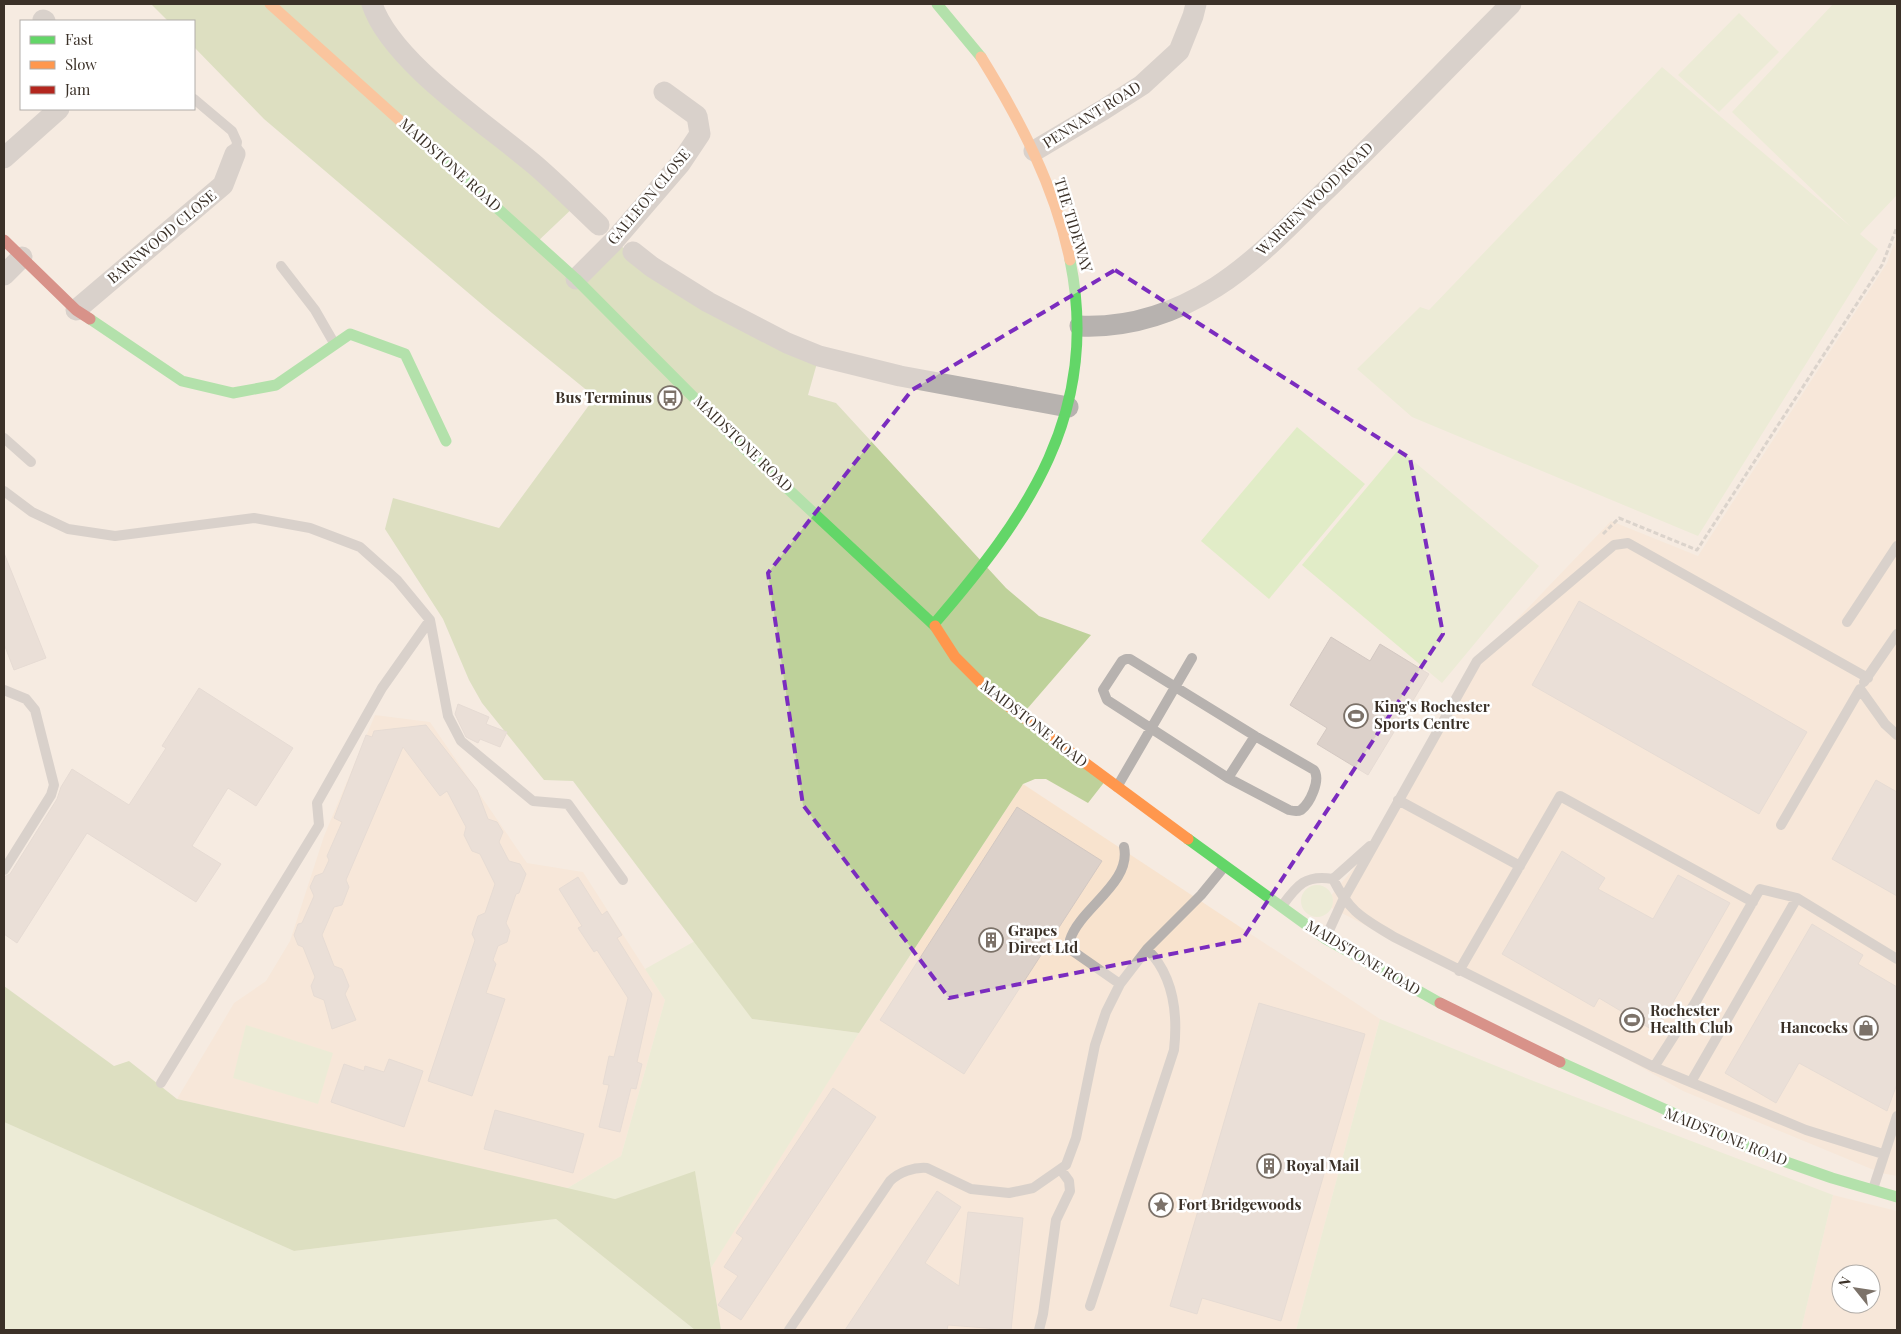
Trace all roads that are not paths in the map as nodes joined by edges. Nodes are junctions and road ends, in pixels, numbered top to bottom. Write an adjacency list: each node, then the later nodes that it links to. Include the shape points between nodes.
1 (270, 4): 18 (main road, MAIDSTONE ROAD)
2 (372, 4): 12 (street, via 377,20 392,42 442,89 535,165)
3 (937, 4): 9 (main road, THE TIDEWAY, via 975,47)
4 (1196, 4): 9 (street, PENNANT ROAD, via 1179,51 1142,85)
5 (1511, 4): 20 (street, WARREN WOOD ROAD, via 1338,179 1240,270 1190,301 1137,322 1117,326)
6 (664, 92): 18 (street, GALLEON CLOSE, via 698,116 700,134 680,164 613,242)
7 (195, 100): 10 (lane, via 232,131 237,142)
8 (58, 110): 11 (street)
9 (1034, 151): 20 (main road, THE TIDEWAY, via 1063,231 1075,279)
10 (235, 154): 19 (street, BARNWOOD CLOSE, via 224,184)
11 (4, 158)
12 (599, 225)
13 (4, 240): 15 (main road)
14 (633, 252): 22 (street, via 708,302 818,356 900,376)
15 (22, 257): 17 (street); 19 (main road)
16 (281, 266): 21 (lane, via 315,310)
17 (4, 276)
18 (576, 279): 30 (main road, MAIDSTONE ROAD, via 745,449)
19 (76, 310): 21 (main road, via 182,381 233,393 276,385)
20 (1080, 326): 22 (main road, THE TIDEWAY)
21 (335, 345): 24 (main road, via 350,334 405,354)
22 (1068, 408): 30 (main road, THE TIDEWAY, via 1049,459 1019,513 978,574)
23 (4, 438): 25 (lane)
24 (446, 441)
25 (31, 462)
26 (4, 492): 28 (lane, via 32,512 68,529 114,536 254,518 310,528 360,548 397,580)
27 (1895, 553): 29 (lane)
28 (430, 620): 50 (lane, via 448,716 461,741 533,801 568,804); 62 (lane, via 382,688 316,803 319,825)
29 (1848, 622)
30 (934, 624): 41 (main road, MAIDSTONE ROAD, via 955,657 992,694)
31 (1897, 634): 33 (lane)
32 (1192, 658): 34 (lane)
33 (1868, 678): 35 (lane); 42 (lane, via 1628,543 1614,544 1476,661)
34 (1176, 687): 37 (lane); 37 (lane, via 1130,659 1122,661 1104,690 1107,700); 39 (lane)
35 (1860, 689): 38 (lane); 43 (lane)
36 (4, 690): 48 (lane, via 26,699 36,710 54,785)
37 (1151, 730): 40 (lane); 41 (lane)
38 (1897, 735)
39 (1255, 736): 40 (lane); 40 (lane, via 1317,774 1317,784 1302,808 1289,810)
40 (1228, 778)
41 (1116, 788): 46 (main road, MAIDSTONE ROAD)
42 (1398, 800): 44 (lane); 47 (lane)
43 (1781, 826)
44 (1377, 840): 49 (lane); 52 (lane)
45 (1124, 847): 59 (lane, via 1123,862 1116,877 1102,898 1083,917 1070,940 1074,952)
46 (1224, 866): 54 (main road, MAIDSTONE ROAD); 56 (lane, via 1201,895)
47 (1520, 866): 53 (lane, via 1560,796); 58 (lane)
48 (4, 870)
49 (1333, 879): 52 (lane); 54 (lane, via 1320,877 1302,882)
50 (623, 880)
51 (1796, 898): 53 (lane, via 1760,889); 57 (lane); 61 (lane)
52 (1343, 900): 55 (lane); 58 (lane, via 1356,914)
53 (1753, 902): 60 (lane)
54 (1282, 907): 55 (main road, MAIDSTONE ROAD)
55 (1326, 938): 66 (main road, MAIDSTONE ROAD, via 1478,1023 1632,1097 1766,1154)
56 (1147, 949): 59 (lane); 68 (lane, via 1164,970 1171,989 1176,1030 1174,1050)
57 (1897, 959)
58 (1459, 971): 60 (lane)
59 (1120, 984): 65 (lane, via 1095,1045 1073,1152)
60 (1654, 1068): 61 (lane)
61 (1691, 1082): 64 (lane, via 1806,1130)
62 (161, 1083)
63 (1897, 1116): 64 (lane)
64 (1883, 1154): 66 (lane)
65 (1061, 1170): 69 (lane, via 1033,1188 1009,1193 971,1190 924,1168 896,1176); 70 (lane, via 1069,1181 1070,1191 1056,1220)
66 (1872, 1190): 67 (main road, MAIDSTONE ROAD)
67 (1897, 1196)
68 (1090, 1306)
69 (789, 1330)
70 (1039, 1330)

